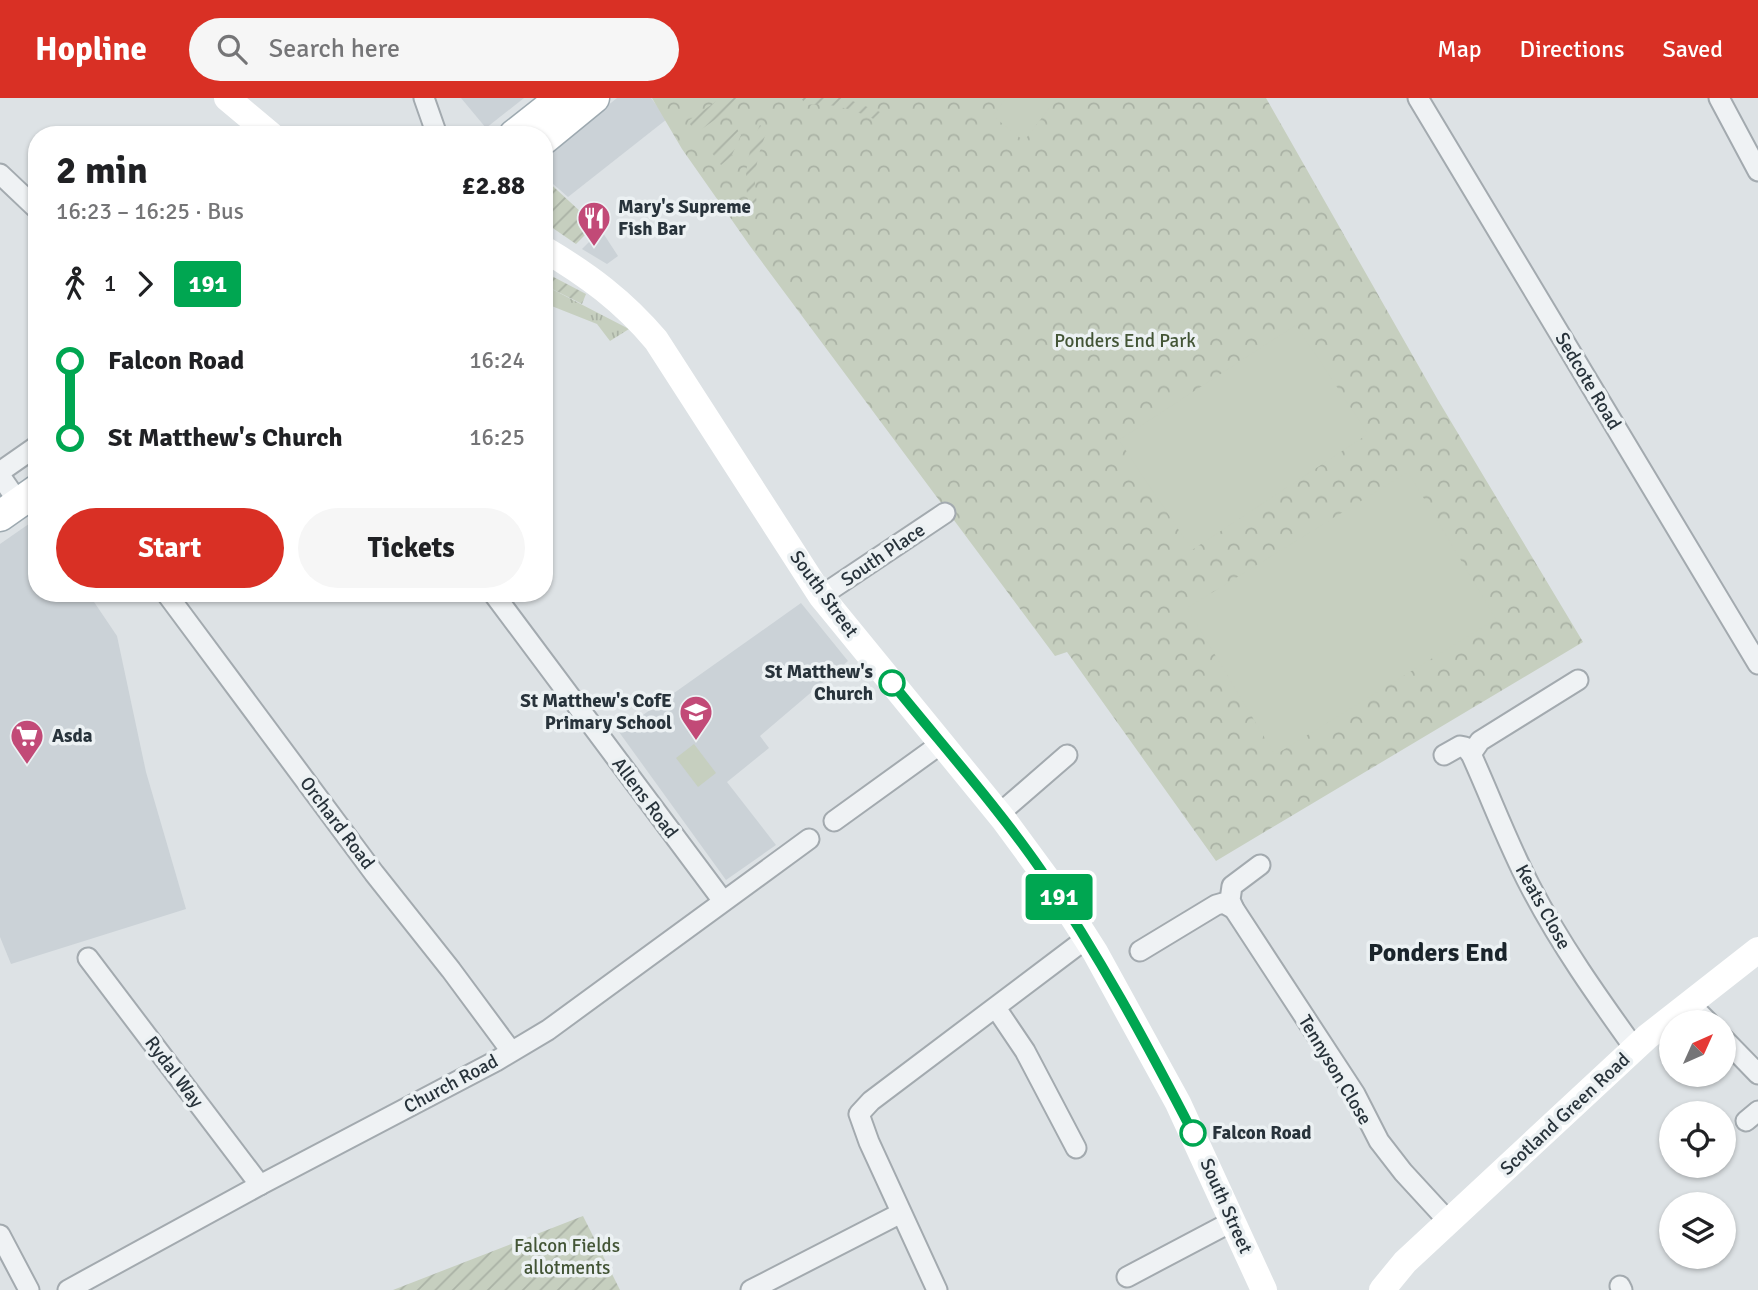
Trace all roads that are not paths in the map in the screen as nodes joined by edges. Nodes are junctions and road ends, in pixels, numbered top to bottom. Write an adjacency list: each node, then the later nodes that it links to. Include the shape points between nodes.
1 (227, 98): 7 (street)
2 (424, 98): 8 (street)
3 (561, 98): 9 (main road)
4 (594, 98): 10 (main road)
5 (1418, 98): 21 (street, Sedcote Road)
6 (1719, 98): 11 (street)
7 (260, 126)
8 (436, 126)
9 (525, 126)
10 (553, 132)
11 (1758, 171)
12 (0, 174): 13 (street)
13 (28, 200)
14 (553, 255): 18 (street, South Street, via 614,296 656,340)
15 (28, 452): 16 (street, via 4,468 1,477)
16 (19, 503)
17 (945, 513): 18 (street, South Place)
18 (821, 596): 23 (street, South Street)
19 (173, 602): 41 (street, Orchard Road)
20 (501, 602): 31 (street, Allens Road)
21 (1758, 664)
22 (1578, 680): 25 (street, via 1480,741)
23 (942, 743): 27 (street, South Street); 28 (street)
24 (1444, 754): 25 (street, via 1460,746)
25 (1471, 754): 40 (street, Keats Close, via 1545,914)
26 (1067, 755): 27 (street)
27 (999, 814): 33 (street, South Street)
28 (834, 821)
29 (809, 839): 31 (street, Church Road)
30 (1260, 865): 32 (street, via 1232,886)
31 (723, 901): 41 (street, Church Road, via 548,1030)
32 (1234, 909): 35 (street, via 1216,905); 48 (street, Tennyson Close, via 1354,1094 1379,1142)
33 (1087, 938): 38 (street); 47 (street, South Street, via 1170,1087)
34 (1758, 950): 37 (street, Scotland Green Road)
35 (1140, 951)
36 (88, 958): 45 (street, Rydal Way)
37 (1689, 1003): 39 (street); 40 (street, Scotland Green Road)
38 (996, 1008): 44 (street, via 1025,1051); 46 (street, via 859,1114)
39 (1696, 1010)
40 (1635, 1048): 48 (street, Scotland Green Road)
41 (511, 1051): 45 (street, Church Road)
42 (1736, 1051): 43 (street)
43 (1758, 1074)
44 (1065, 1139)
45 (260, 1185): 52 (street, Church Road)
46 (901, 1213): 53 (street); 54 (street)
47 (1233, 1221): 50 (street); 55 (street, South Street)
48 (1449, 1222): 56 (street, Scotland Green Road)
49 (0, 1235): 51 (street)
50 (1140, 1276)
51 (29, 1290)
52 (68, 1290)
53 (751, 1290)
54 (937, 1290)
55 (1264, 1290)
56 (1382, 1290)

